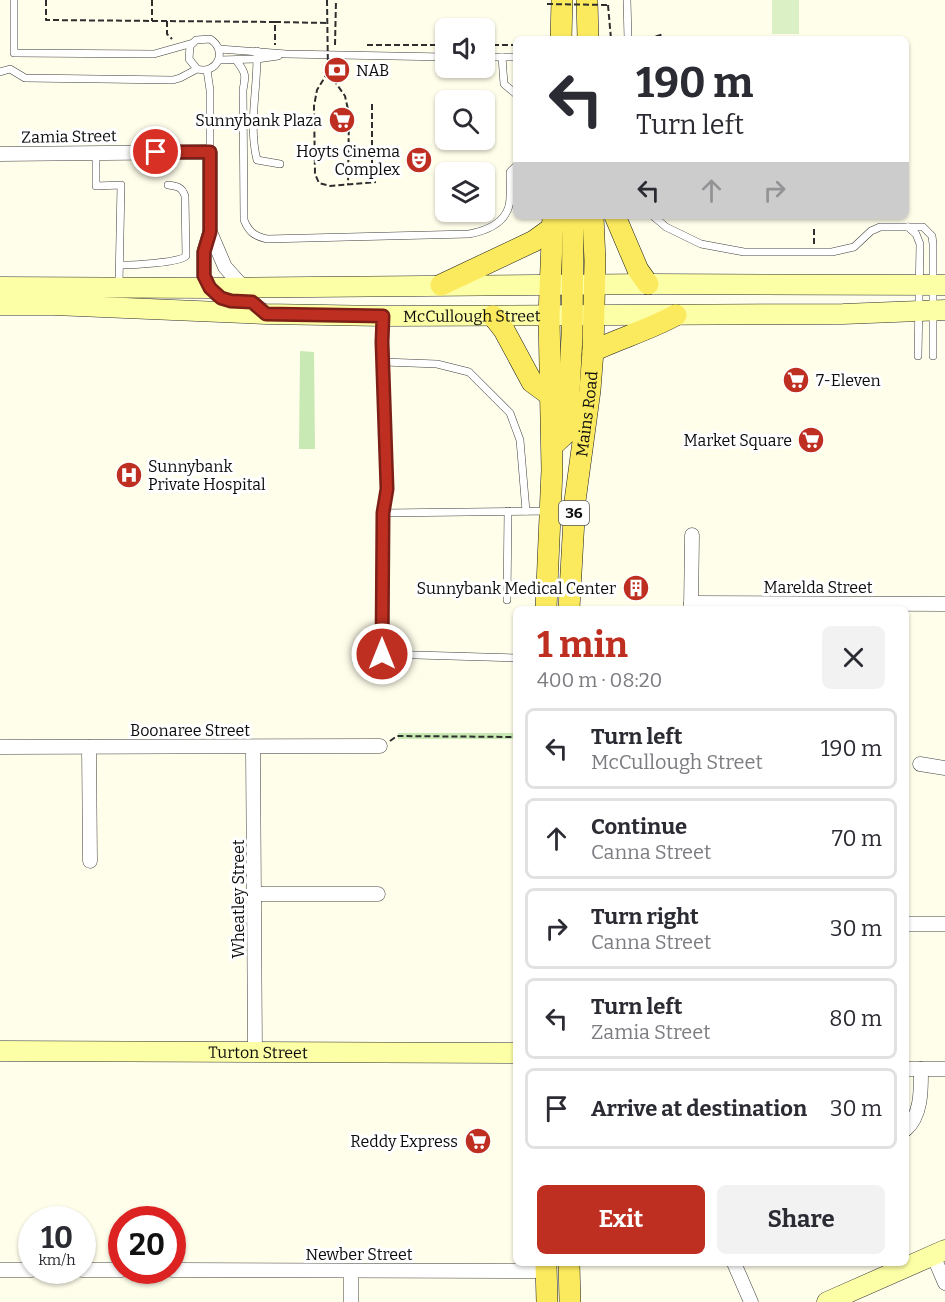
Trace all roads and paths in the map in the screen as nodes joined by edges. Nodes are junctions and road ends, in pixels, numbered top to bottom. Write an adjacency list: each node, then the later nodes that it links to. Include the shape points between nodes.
1 (14, 0): 20 (lane, via 14,53 154,54)
2 (46, 0): 9 (path, via 46,20)
3 (152, 0): 9 (path)
4 (327, 0): 12 (path, bridge)
5 (336, 0): 21 (path, via 335,45)
6 (587, 0): 15 (main road)
7 (627, 0): 17 (lane)
8 (554, 2): 14 (main road); 16 (path, bridge, via 608,5)
9 (152, 21): 10 (path)
10 (167, 21): 11 (path); 19 (path, via 167,34 170,39)
11 (275, 22): 12 (path); 26 (path)
12 (327, 23): 38 (path, bridge)
13 (664, 34): 18 (path)
14 (560, 36)
15 (588, 36)
16 (611, 36)
17 (628, 36)
18 (657, 36)
19 (177, 39)
20 (193, 43): 27 (lane, via 210,39); 35 (lane, via 189,59)
21 (325, 45)
22 (357, 45): 23 (path)
23 (435, 45)
24 (495, 45): 25 (path)
25 (513, 45)
26 (275, 46)
27 (219, 49): 28 (lane); 33 (lane)
28 (257, 55): 29 (lane); 34 (lane); 40 (lane)
29 (435, 57)
30 (495, 57): 31 (lane)
31 (502, 57): 32 (lane); 41 (lane, via 504,84)
32 (513, 57)
33 (219, 60): 34 (lane); 36 (lane)
34 (236, 60): 39 (lane)
35 (197, 69): 36 (lane); 37 (lane, via 173,80 25,78 10,69)
36 (207, 70): 44 (lane)
37 (0, 72)
38 (328, 72): 49 (path, via 345,96 349,114); 49 (path, bridge, via 317,90 314,106 315,174 319,183)
39 (246, 76): 40 (lane); 47 (lane, via 244,219 251,234 267,239 486,231 500,221 509,206)
40 (255, 88): 46 (lane, via 257,160)
41 (513, 92)
42 (372, 102): 49 (path, bridge, via 374,182)
43 (96, 152): 44 (street, Zamia Street); 45 (street, Zamia Street); 59 (lane, via 96,186 121,185)
44 (210, 152): 57 (street)
45 (0, 154)
46 (280, 165)
47 (513, 169)
48 (168, 185): 59 (lane, via 184,190 186,256 140,265)
49 (348, 185)
50 (573, 219): 64 (main road)
51 (593, 219): 60 (main road, Mains Road / 36)
52 (616, 219): 61 (main road)
53 (657, 219): 55 (lane, via 701,244 744,252 842,251 854,247 880,227)
54 (552, 222): 62 (main road, via 534,241); 63 (main road, Mains Road / 36)
55 (908, 227): 65 (lane, via 916,234); 65 (lane, via 923,227 932,236)
56 (814, 230): 58 (path)
57 (210, 232): 68 (street, via 225,267); 69 (street, via 204,252 204,276)
58 (814, 247)
59 (120, 264): 67 (lane)
60 (595, 284): 61 (main road, McCullough Street); 64 (main road, McCullough Street); 74 (main road, Mains Road / 36)
61 (648, 284): 65 (main road, McCullough Street)
62 (441, 285): 63 (main road, McCullough Street); 68 (main road, McCullough Street)
63 (550, 285): 64 (main road, McCullough Street); 78 (main road, Mains Road / 36)
64 (572, 285): 73 (main road)
65 (933, 285): 71 (lane); 71 (lane)
66 (0, 287): 67 (main road, McCullough Street)
67 (119, 287): 69 (main road, McCullough Street)
68 (243, 287): 69 (main road, McCullough Street)
69 (210, 288): 72 (street, via 224,299 252,302)
70 (0, 305): 72 (main road, McCullough Street)
71 (933, 311): 75 (main road, McCullough Street); 80 (lane); 81 (lane)
72 (266, 314): 76 (main road, McCullough Street)
73 (572, 315): 74 (main road, McCullough Street); 78 (main road, McCullough Street); 84 (main road, via 567,432)
74 (594, 315): 75 (main road, McCullough Street); 79 (main road, Mains Road / 36)
75 (676, 315): 79 (main road, via 652,329)
76 (383, 316): 77 (main road, McCullough Street); 82 (lane)
77 (493, 316): 78 (main road, McCullough Street); 83 (main road, via 532,382)
78 (549, 316): 83 (main road, Mains Road / 36)
79 (592, 351): 93 (main road, Mains Road / 36, via 575,501)
80 (918, 356)
81 (933, 356)
82 (384, 362): 86 (lane, via 436,363 469,372 510,413 520,440); 88 (lane, via 387,489)
83 (551, 396): 84 (main road, Mains Road / 36)
84 (552, 446): 87 (main road, Mains Road / 36)
85 (508, 511): 86 (lane); 88 (lane); 90 (lane)
86 (526, 511): 87 (lane)
87 (551, 511): 92 (main road, Mains Road / 36)
88 (383, 513): 95 (lane, via 382,654)
89 (692, 535): 94 (street)
90 (507, 600)
91 (945, 604): 94 (street, Marelda Street)
92 (546, 606)
93 (569, 606)
94 (691, 606)
95 (513, 658)
96 (513, 737): 97 (path, via 397,736)
97 (380, 746): 100 (street, Boonaree Street)
98 (0, 747): 99 (street, Boonaree Street)
99 (89, 747): 100 (street, Boonaree Street); 103 (street)
100 (254, 747): 104 (street, Wheatley Street)
101 (920, 764): 102 (street)
102 (945, 768)
103 (90, 861)
104 (255, 894): 105 (street); 109 (street, Wheatley Street)
105 (378, 894)
106 (909, 924): 107 (street)
107 (945, 924)
108 (0, 1050): 109 (main road, Turton Street)
109 (255, 1051): 110 (main road, Turton Street)
110 (513, 1053)
111 (909, 1069): 112 (street)
112 (921, 1069): 113 (street); 114 (street, via 919,1104)
113 (945, 1069)
114 (909, 1127)
115 (939, 1253): 123 (street); 128 (main road)
116 (569, 1266): 126 (main road)
117 (735, 1266): 127 (street)
118 (546, 1267): 122 (street, Newber Street); 125 (main road)
119 (0, 1270): 120 (street)
120 (18, 1270)
121 (186, 1270): 122 (street, Newber Street)
122 (351, 1271): 124 (street)
123 (945, 1283)
124 (351, 1302)
125 (547, 1302)
126 (570, 1302)
127 (751, 1302)
128 (827, 1302)

